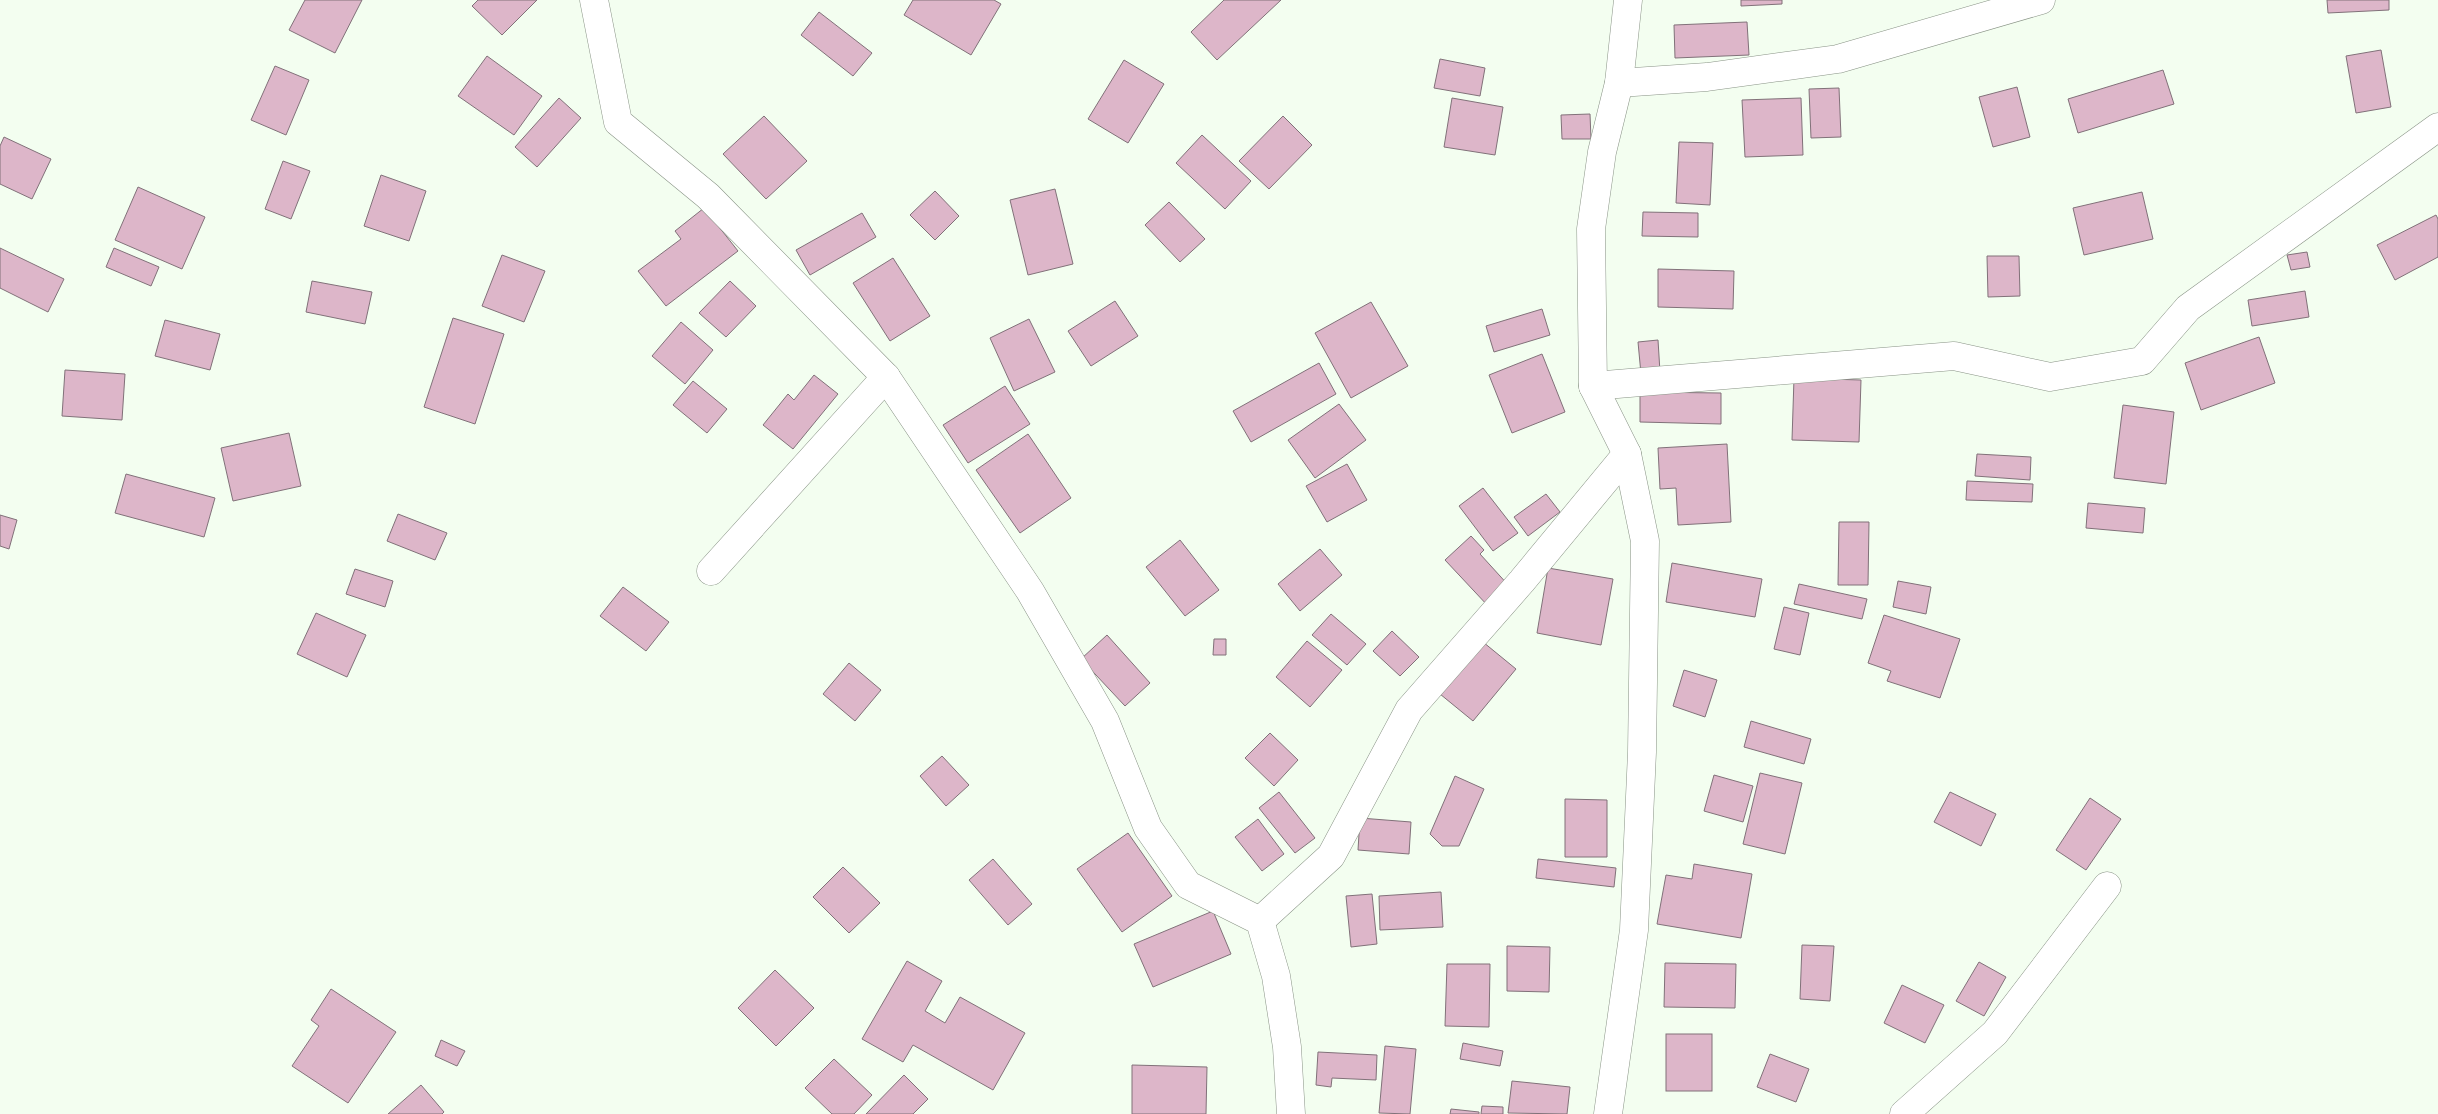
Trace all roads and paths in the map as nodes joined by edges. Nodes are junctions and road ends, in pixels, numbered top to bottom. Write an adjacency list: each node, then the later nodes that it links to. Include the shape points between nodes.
1 (594, 0): 6 (street, via 618,122 708,196)
2 (1628, 0): 4 (street)
3 (2041, 0): 4 (street, via 1838,59 1707,77)
4 (1619, 83): 7 (street, via 1602,152 1591,229)
5 (2438, 127): 7 (street, via 2188,308 2142,361 2050,377 1954,356)
6 (886, 377): 9 (street); 11 (street, via 1030,591 1105,721 1148,828 1188,885)
7 (1593, 386): 8 (street)
8 (1628, 454): 11 (street, via 1409,710 1331,856); 13 (street, via 1645,541 1642,752 1634,930)
9 (711, 571)
10 (2107, 886): 14 (street, via 1995,1033)
11 (1260, 921): 12 (street, via 1276,976 1286,1038)
12 (1291, 1114)
13 (1608, 1114)
14 (1904, 1114)

